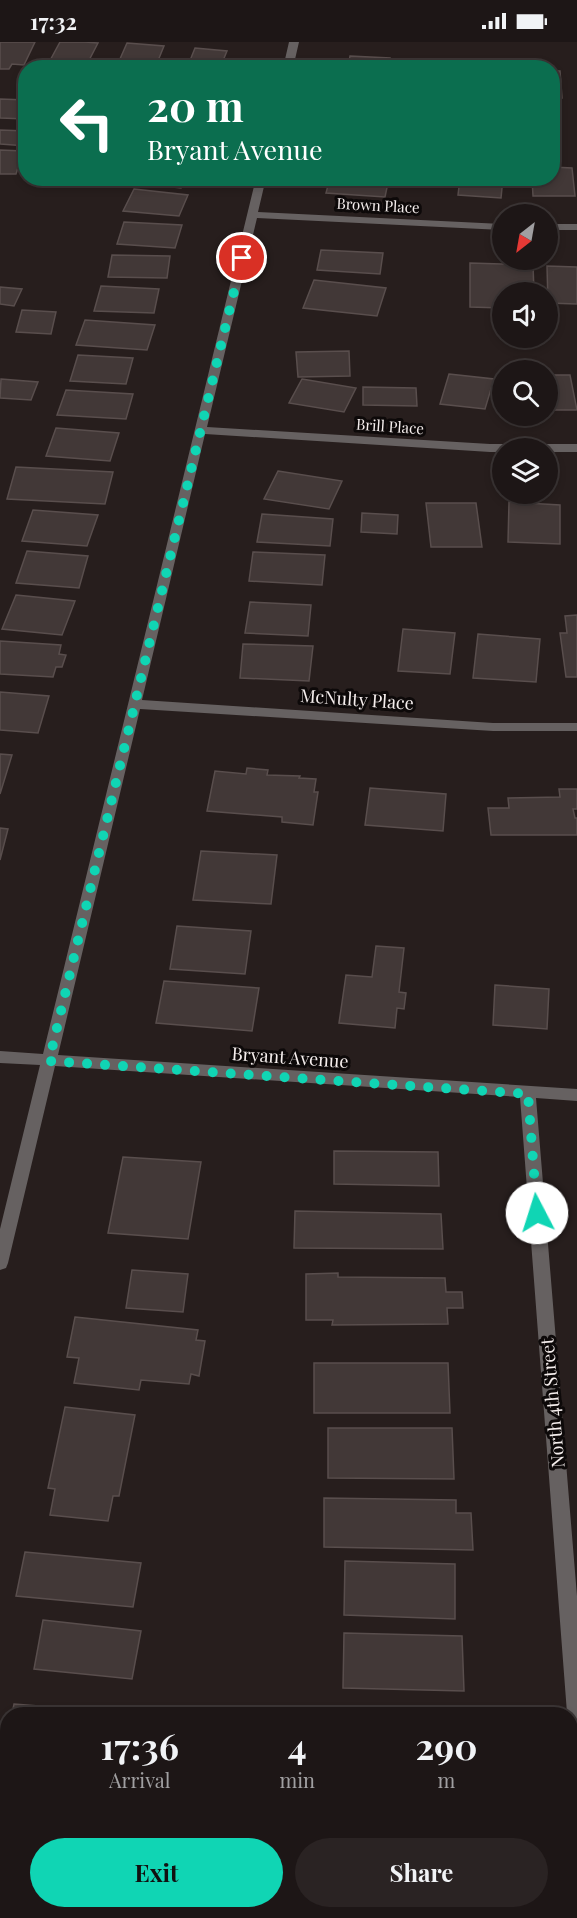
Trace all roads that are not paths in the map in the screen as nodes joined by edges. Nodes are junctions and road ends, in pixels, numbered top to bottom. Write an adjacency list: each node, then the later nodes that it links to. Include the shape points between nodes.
1 (294, 42): 2 (street)
2 (290, 60)
3 (259, 186): 4 (street)
4 (252, 215): 5 (street, Brown Place); 8 (street)
5 (492, 227)
6 (558, 227): 7 (street)
7 (577, 227)
8 (201, 430): 9 (street, Brill Place, via 490,448); 10 (street)
9 (577, 448)
10 (135, 704): 11 (street, McNulty Place, via 493,727); 13 (street)
11 (577, 727)
12 (0, 1057): 13 (street, Bryant Avenue)
13 (49, 1061): 14 (street, Bryant Avenue); 16 (street)
14 (528, 1094): 15 (street, Bryant Avenue); 17 (street, North 4th Street)
15 (577, 1095)
16 (0, 1263)
17 (577, 1707)

